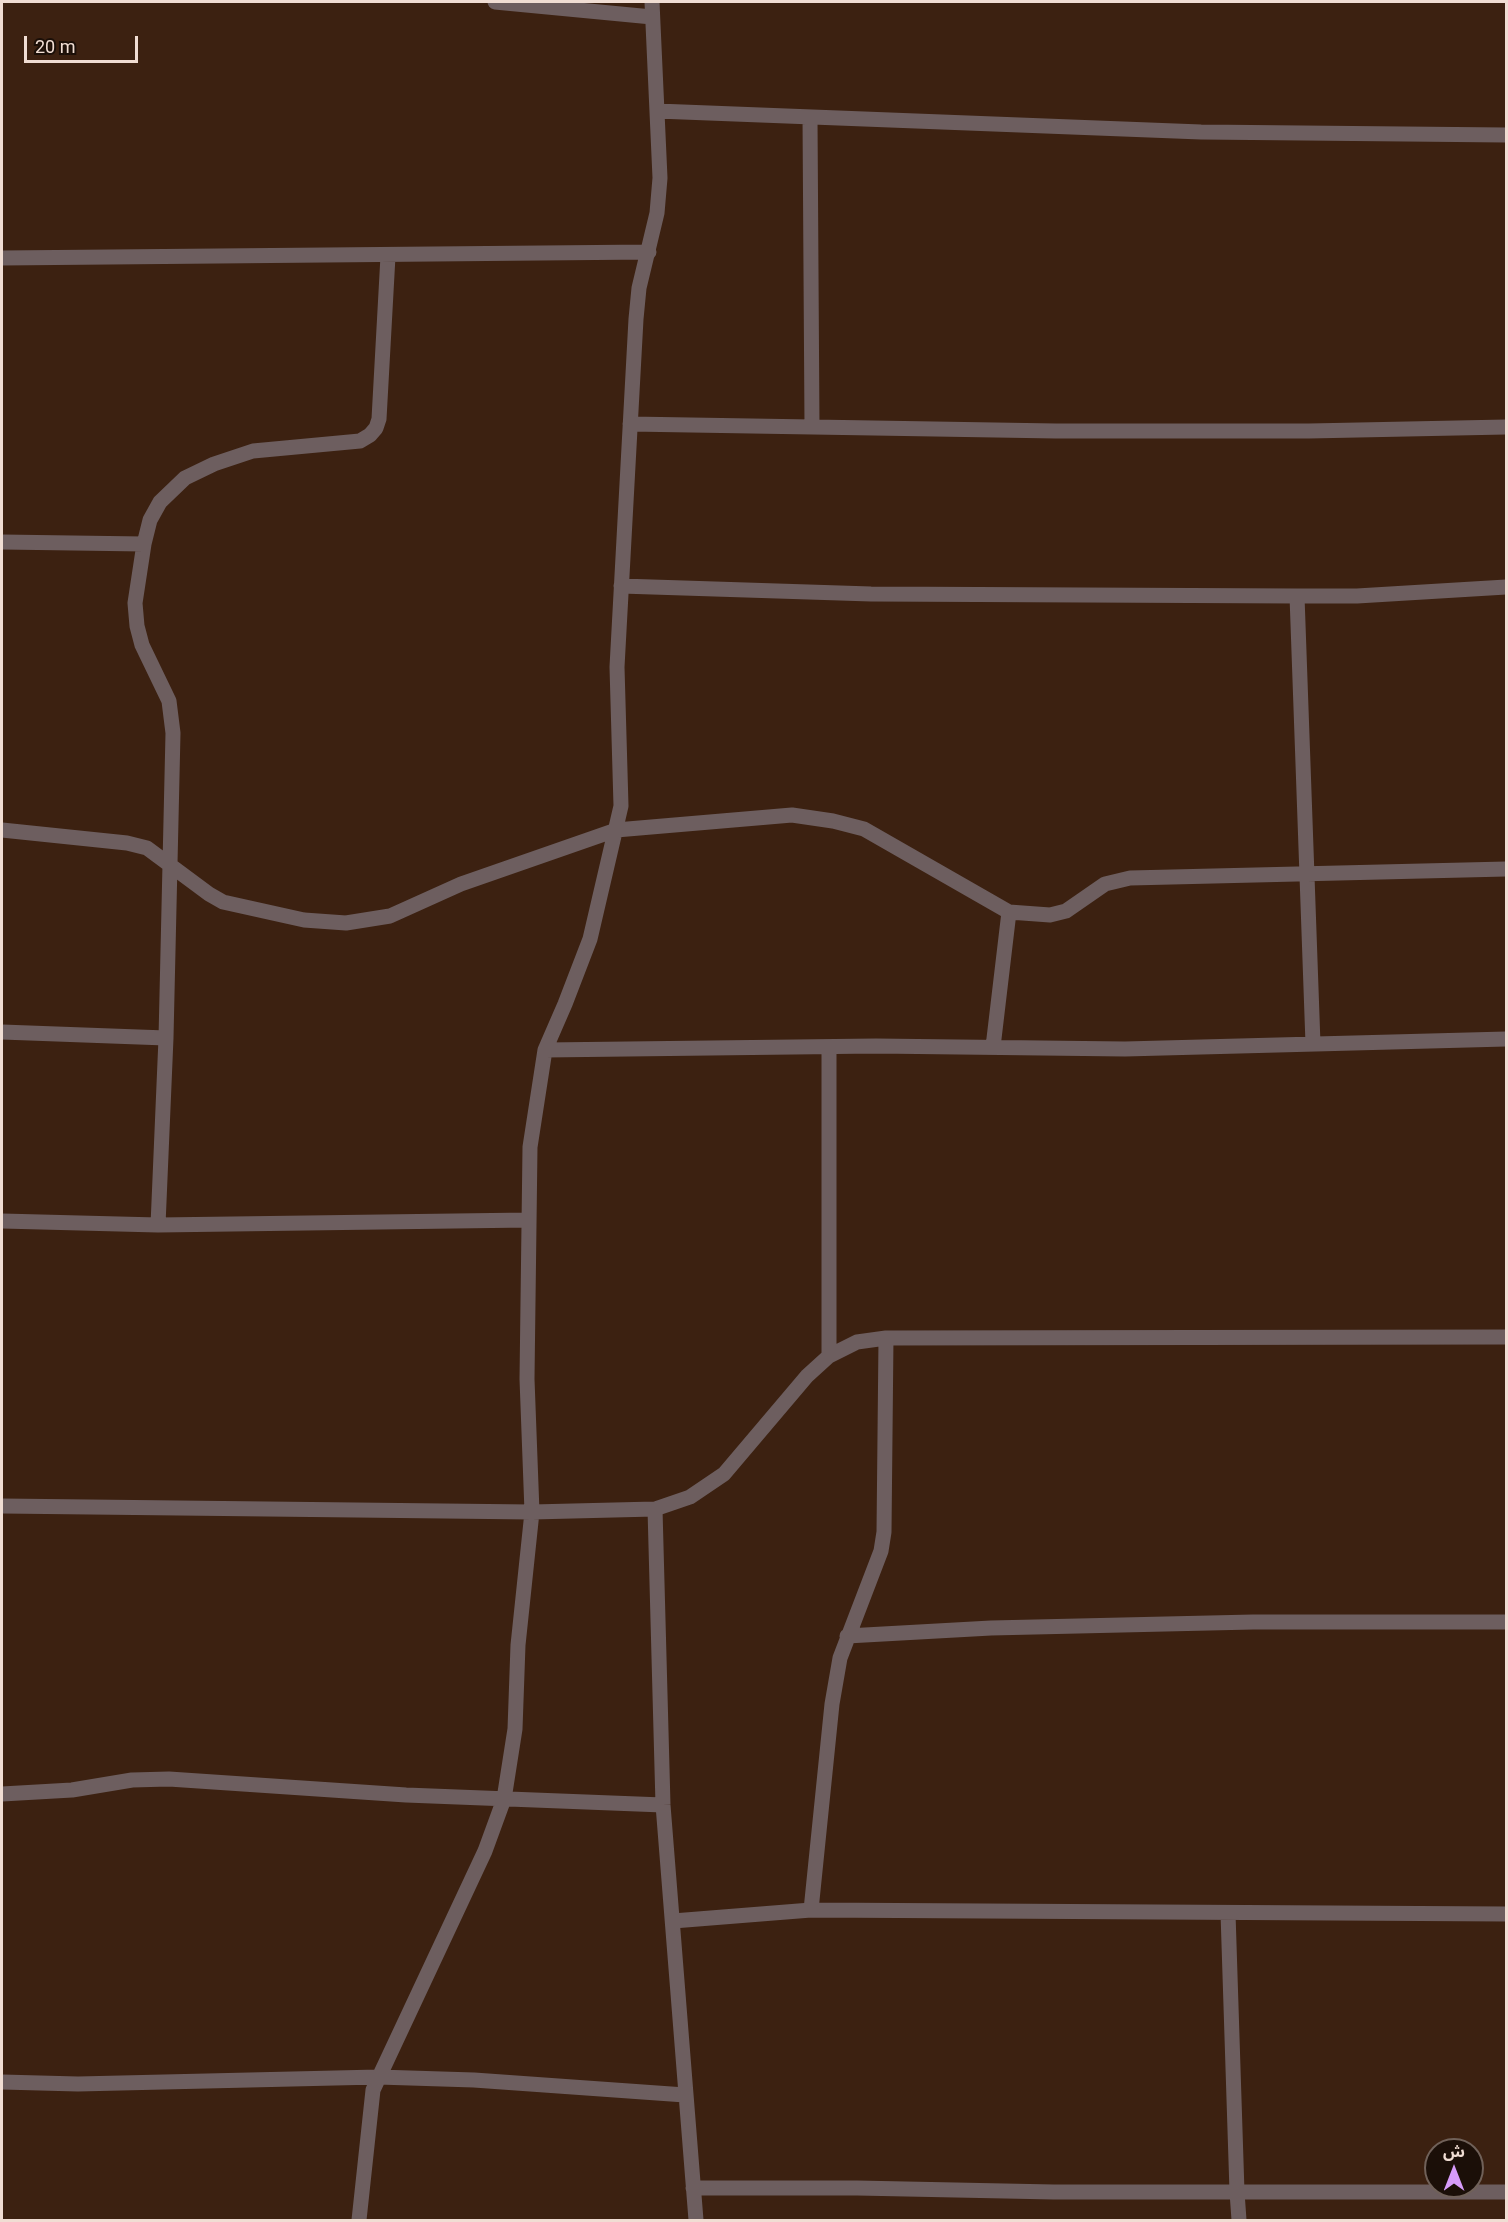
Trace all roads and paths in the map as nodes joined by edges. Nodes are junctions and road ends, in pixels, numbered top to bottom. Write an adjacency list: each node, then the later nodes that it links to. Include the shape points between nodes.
1 (495, 2): 2 (street)
2 (652, 9): 3 (street)
3 (657, 111): 4 (street); 6 (street, via 660,178)
4 (810, 117): 5 (street, via 1201,132); 10 (street)
5 (1506, 135)
6 (649, 252): 7 (street); 9 (street, via 639,288)
7 (388, 255): 8 (street); 13 (street, via 376,428 360,441 253,451 185,478 160,502)
8 (2, 258)
9 (630, 424): 10 (street); 14 (street)
10 (812, 427): 11 (street, via 1056,431)
11 (1506, 427)
12 (2, 542): 13 (street)
13 (144, 544): 19 (street, via 135,603 142,645 172,715)
14 (621, 586): 16 (street, via 871,594); 18 (street, via 617,667 621,806)
15 (1506, 587): 16 (street)
16 (1297, 596): 21 (street)
17 (2, 830): 19 (street, via 127,843 147,848)
18 (616, 830): 19 (street, via 461,884 390,916 346,923 304,920 223,902); 22 (street, via 792,815 833,821 864,829); 29 (street, via 590,939)
19 (169, 863): 24 (street)
20 (1506, 869): 21 (street)
21 (1308, 873): 22 (street, via 1118,879 1066,911 1050,915); 26 (street)
22 (1009, 912): 28 (street)
23 (2, 1032): 24 (street)
24 (166, 1038): 32 (street)
25 (1506, 1039): 26 (street)
26 (1313, 1044): 28 (street, via 1125,1049)
27 (829, 1047): 28 (street); 29 (street); 35 (street)
28 (993, 1047)
29 (545, 1050): 30 (street, via 530,1147)
30 (529, 1220): 32 (street); 38 (street)
31 (2, 1221): 32 (street)
32 (158, 1225)
33 (1506, 1337): 34 (street)
34 (886, 1338): 35 (street, via 857,1342); 40 (street, via 884,1532 881,1551)
35 (829, 1356): 37 (street, via 807,1376 724,1474 690,1497)
36 (2, 1506): 38 (street)
37 (655, 1509): 38 (street); 43 (street)
38 (532, 1512): 42 (street, via 518,1645 515,1729)
39 (1506, 1623): 40 (street, via 991,1628)
40 (847, 1636): 44 (street, via 832,1704)
41 (2, 1794): 42 (street, via 170,1779)
42 (504, 1799): 43 (street); 48 (street, via 485,1851)
43 (663, 1805): 47 (street)
44 (812, 1910): 45 (street); 47 (street)
45 (1228, 1913): 46 (street); 52 (street)
46 (1506, 1914)
47 (673, 1920): 50 (street)
48 (378, 2077): 49 (street, via 78,2084); 50 (street); 54 (street, via 373,2090)
49 (2, 2082)
50 (685, 2095): 51 (street)
51 (693, 2188): 52 (street); 55 (street)
52 (1237, 2192): 53 (street); 56 (street)
53 (1506, 2192)
54 (359, 2220)
55 (696, 2220)
56 (1239, 2220)

